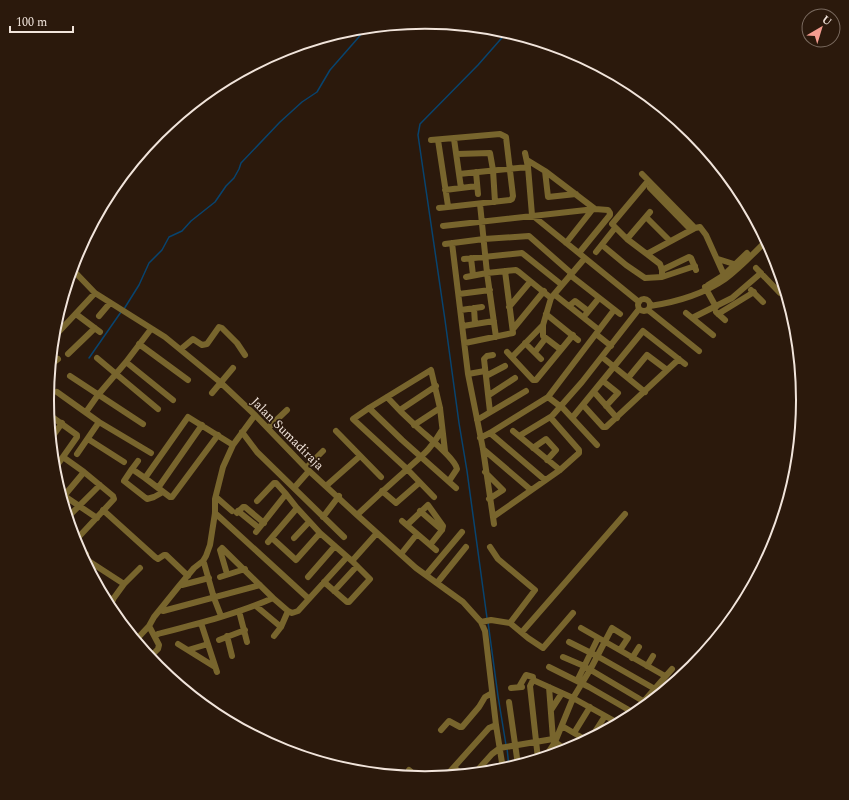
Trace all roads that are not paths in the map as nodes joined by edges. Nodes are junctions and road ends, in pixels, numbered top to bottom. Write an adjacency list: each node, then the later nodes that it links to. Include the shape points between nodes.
1 (454, 139): 3 (street); 5 (street); 7 (street, via 503,135 506,137)
2 (431, 140): 3 (street)
3 (438, 140): 16 (street)
4 (525, 153): 6 (street)
5 (457, 154): 8 (street, via 490,153); 11 (street)
6 (528, 164): 7 (street); 9 (street); 24 (street)
7 (509, 168): 8 (street); 19 (street, via 512,198)
8 (493, 170): 10 (street); 19 (street)
9 (545, 171): 18 (street); 18 (street, via 548,197)
10 (476, 172): 11 (street); 14 (street)
11 (459, 174): 15 (street)
12 (642, 174): 13 (street)
13 (647, 182): 27 (street, via 612,224); 28 (street)
14 (477, 186): 15 (street); 17 (street)
15 (461, 188): 16 (street)
16 (445, 190): 21 (street)
17 (478, 194)
18 (576, 194): 23 (street)
19 (496, 202): 20 (street)
20 (480, 204): 21 (street); 25 (street)
21 (448, 206): 22 (street)
22 (439, 208)
23 (593, 209): 24 (street); 34 (street); 39 (street, via 606,209 610,215)
24 (532, 215): 25 (street); 34 (street)
25 (482, 222): 26 (street); 29 (street)
26 (443, 226)
27 (615, 228): 30 (street); 36 (street)
28 (693, 229): 31 (street); 45 (street, via 702,229)
29 (484, 239): 33 (street); 41 (street); 53 (street, via 529,236)
30 (627, 239): 31 (street, via 648,214); 40 (street)
31 (670, 241): 40 (street)
32 (760, 242): 46 (street)
33 (452, 243): 35 (street); 67 (street)
34 (566, 243): 39 (street)
35 (445, 244)
36 (602, 245): 38 (street); 57 (street, via 645,278)
37 (761, 245): 46 (street)
38 (596, 252)
39 (579, 253): 43 (street)
40 (647, 254): 48 (street, via 660,264)
41 (486, 257): 42 (street); 51 (street); 59 (street, via 522,253)
42 (471, 258): 44 (street); 54 (street)
43 (585, 258): 53 (street); 70 (street)
44 (464, 259)
45 (718, 259): 46 (street); 55 (street)
46 (737, 265): 55 (street); 61 (street, via 726,278)
47 (756, 268): 52 (street)
48 (662, 270): 57 (street); 57 (street, via 689,257 696,268)
49 (505, 271): 51 (street); 58 (street, via 518,271); 75 (street)
50 (76, 273): 65 (street, Jalan Sumadiraja)
51 (488, 273): 54 (street); 62 (street)
52 (761, 273): 60 (street); 66 (street)
53 (571, 274): 59 (street); 69 (street)
54 (473, 275): 56 (street)
55 (724, 275): 61 (street)
56 (466, 277)
57 (662, 277)
58 (530, 282): 63 (street); 75 (street)
59 (562, 285): 68 (street)
60 (747, 286): 64 (street); 78 (street)
61 (706, 288): 76 (street); 78 (street)
62 (490, 290): 67 (street); 92 (street)
63 (544, 291): 68 (street); 97 (street)
64 (754, 292): 71 (street); 87 (street)
65 (95, 293): 72 (street, Jalan Sumadiraja); 84 (street)
66 (780, 293)
67 (459, 294): 80 (street)
68 (553, 296): 73 (street); 85 (street)
69 (599, 298): 81 (street); 82 (street)
70 (639, 302): 76 (street, via 647,300); 79 (street)
71 (763, 302)
72 (110, 303): 88 (street); 96 (street, Jalan Sumadiraja)
73 (569, 306): 82 (street, via 575,300); 89 (street)
74 (482, 307): 77 (street)
75 (509, 307): 97 (street)
76 (649, 307): 79 (street, via 643,311); 111 (street)
77 (474, 308): 80 (street); 93 (street)
78 (714, 308): 87 (street); 90 (street)
79 (639, 309): 108 (street)
80 (461, 310): 95 (street)
81 (614, 310): 86 (street); 99 (street)
82 (588, 311): 89 (street)
83 (686, 313): 90 (street)
84 (76, 314): 98 (street); 114 (street, via 97,330)
85 (546, 314): 94 (street); 100 (street)
86 (620, 314)
87 (718, 314): 91 (street)
88 (99, 316)
89 (584, 318): 99 (street)
90 (692, 318): 101 (street)
91 (725, 320)
92 (494, 321): 93 (street); 102 (street)
93 (475, 324): 95 (street)
94 (543, 325): 103 (street, via 542,334); 106 (street)
95 (463, 326): 105 (street)
96 (151, 329): 107 (street); 109 (street, Jalan Sumadiraja)
97 (513, 329): 102 (street, via 512,334)
98 (61, 330)
99 (597, 332): 108 (street); 146 (street)
100 (573, 335): 104 (street); 110 (street)
101 (713, 335)
102 (496, 336): 105 (street)
103 (545, 339): 110 (street); 113 (street)
104 (578, 340)
105 (465, 343): 130 (street)
106 (525, 343): 113 (street); 117 (street)
107 (139, 344): 122 (street); 134 (street)
108 (611, 346): 118 (street)
109 (180, 349): 115 (street, via 193,339 202,345 207,344 219,328 222,328 237,343); 136 (street, Jalan Sumadiraja)
110 (560, 349): 117 (street, via 535,380)
111 (699, 351)
112 (507, 352): 117 (street)
113 (535, 352): 120 (street)
114 (68, 354)
115 (244, 355)
116 (493, 355): 128 (street, via 484,359)
117 (512, 357)
118 (602, 357): 125 (street); 149 (street)
119 (96, 358): 129 (street)
120 (541, 359)
121 (679, 359): 123 (street); 125 (street, via 644,331); 127 (street)
122 (126, 362): 129 (street); 147 (street)
123 (685, 364)
124 (505, 366): 128 (street)
125 (615, 367): 133 (street); 135 (street)
126 (233, 368): 136 (street)
127 (667, 370): 133 (street, via 647,354); 141 (street)
128 (486, 373): 130 (street); 144 (street)
129 (116, 374): 143 (street); 153 (street)
130 (468, 374): 163 (street)
131 (70, 376): 143 (street)
132 (515, 378): 144 (street)
133 (628, 378): 141 (street)
134 (188, 380)
135 (603, 381): 140 (street); 150 (street, via 618,393)
136 (220, 382): 142 (street); 158 (street, Jalan Sumadiraja)
137 (436, 386): 145 (street, via 430,370); 152 (street); 155 (street)
138 (526, 391): 157 (street)
139 (57, 392): 156 (street)
140 (594, 392): 148 (street); 150 (street)
141 (645, 392): 162 (street)
142 (212, 393)
143 (98, 394): 156 (street); 166 (street)
144 (489, 395): 157 (street)
145 (387, 397): 151 (street); 155 (street)
146 (548, 397): 149 (street); 175 (street)
147 (173, 400)
148 (583, 405): 161 (street); 162 (street, via 605,427)
149 (561, 406): 160 (street); 161 (street)
150 (606, 406): 162 (street)
151 (368, 408): 191 (street); 197 (street, via 353,420)
152 (440, 408): 168 (street); 170 (street)
153 (158, 410)
154 (287, 410): 169 (street)
155 (400, 410): 168 (street)
156 (86, 412): 164 (street)
157 (490, 412): 163 (street)
158 (255, 415): 169 (street, Jalan Sumadiraja); 173 (street)
159 (54, 418): 165 (street)
160 (551, 418): 177 (street); 199 (street, via 580,452)
161 (572, 418): 182 (street)
162 (617, 418)
163 (477, 420): 179 (street)
164 (99, 422): 178 (street); 187 (street)
165 (62, 423): 174 (street); 190 (street, via 77,435)
166 (143, 424)
167 (202, 425): 176 (street); 203 (street, via 189,417 186,418); 211 (street)
168 (414, 425): 180 (street)
169 (268, 428): 196 (street, Jalan Sumadiraja)
170 (442, 430): 180 (street); 186 (street)
171 (336, 431): 189 (street)
172 (513, 431): 177 (street)
173 (242, 432): 181 (street); 209 (street, via 257,452)
174 (55, 433)
175 (490, 433): 179 (street); 204 (street)
176 (218, 434): 181 (street); 211 (street, via 172,497)
177 (519, 436): 183 (street)
178 (88, 438): 188 (street); 194 (street)
179 (480, 438): 184 (street)
180 (434, 444): 186 (street); 191 (street)
181 (233, 445): 217 (street)
182 (597, 445)
183 (533, 448): 192 (street); 192 (street, via 546,439 556,450)
184 (483, 449): 201 (street); 212 (street)
185 (323, 451): 196 (street)
186 (445, 451): 205 (street, via 457,467)
187 (152, 453)
188 (77, 454)
189 (360, 456): 202 (street); 208 (street)
190 (63, 457): 195 (street); 200 (street)
191 (421, 458): 197 (street); 205 (street)
192 (547, 460): 199 (street)
193 (138, 461): 198 (street)
194 (124, 462)
195 (59, 463)
196 (308, 469): 208 (street, Jalan Sumadiraja); 209 (street)
197 (407, 469): 206 (street); 213 (street)
198 (132, 470): 203 (street); 211 (street, via 124,483 147,499 154,497)
199 (560, 470): 204 (street)
200 (84, 472): 207 (street); 214 (street)
201 (485, 472): 220 (street); 220 (street, via 503,490)
202 (381, 477)
203 (145, 478): 211 (street)
204 (546, 480): 212 (street)
205 (449, 481): 210 (street)
206 (419, 483): 213 (street, via 396,503); 218 (street)
207 (100, 485): 222 (street); 224 (street, via 114,499)
208 (326, 486): 216 (street, Jalan Sumadiraja)
209 (294, 488): 230 (street)
210 (456, 488)
211 (160, 490)
212 (531, 490): 231 (street)
213 (382, 491): 229 (street)
214 (65, 492)
215 (286, 494): 221 (street, via 275,482); 223 (street); 234 (street)
216 (339, 496): 229 (street, Jalan Sumadiraja); 230 (street)
217 (216, 497): 225 (street); 226 (street)
218 (434, 497)
219 (67, 498): 222 (street)
220 (489, 499): 231 (street)
221 (258, 501)
222 (79, 507): 227 (street); 232 (street)
223 (297, 508): 233 (street); 237 (street, via 270,540 296,560)
224 (103, 510): 232 (street); 256 (street, via 155,557 158,559 166,555)
225 (236, 512): 234 (street, via 245,507); 234 (street, via 257,530)
226 (215, 513): 256 (street, via 206,556); 268 (street)
227 (71, 514)
228 (625, 514): 283 (street)
229 (357, 515): 238 (street, Jalan Sumadiraja)
230 (323, 517): 241 (street)
231 (493, 517): 235 (street)
232 (97, 518): 240 (street)
233 (309, 522): 237 (street); 242 (street)
234 (264, 523)
235 (494, 524)
236 (462, 532): 255 (street)
237 (320, 533): 243 (street)
238 (377, 533): 248 (street, Jalan Sumadiraja); 249 (street)
239 (417, 534): 244 (street); 244 (street, via 405,523 428,505 442,524 442,530); 248 (street)
240 (80, 536)
241 (344, 537)
242 (294, 538)
243 (334, 546): 249 (street); 257 (street)
244 (430, 546): 247 (street)
245 (466, 547): 261 (street)
246 (490, 547): 278 (street, via 498,559 535,590)
247 (436, 550)
248 (401, 554): 255 (street, Jalan Sumadiraja)
249 (352, 561): 260 (street); 265 (street); 265 (street, via 370,578 349,602)
250 (204, 563): 259 (street)
251 (92, 565): 262 (street)
252 (140, 568): 262 (street)
253 (245, 569): 254 (street); 254 (street, via 222,548 220,550); 264 (street)
254 (227, 574): 258 (street)
255 (426, 575): 261 (street, Jalan Sumadiraja)
256 (188, 576): 279 (street)
257 (308, 576)
258 (220, 577)
259 (209, 578): 263 (street); 266 (street)
260 (324, 582): 265 (street); 268 (street)
261 (437, 583): 276 (street, Jalan Sumadiraja)
262 (124, 584): 269 (street)
263 (182, 585)
264 (260, 585): 266 (street); 267 (street)
265 (334, 591)
266 (214, 598): 271 (street); 275 (street)
267 (274, 598): 270 (street); 273 (street)
268 (309, 599): 273 (street, via 298,611)
269 (113, 600)
270 (256, 606): 272 (street); 280 (street)
271 (163, 611)
272 (239, 611): 275 (street); 282 (street)
273 (288, 611): 280 (street)
274 (573, 613): 283 (street, via 543,648)
275 (221, 616): 277 (street)
276 (486, 621): 278 (street); 318 (street)
277 (201, 622): 284 (street); 294 (street)
278 (510, 623): 283 (street)
279 (149, 626): 287 (street); 298 (street, via 159,645)
280 (281, 627): 286 (street)
281 (581, 628): 288 (street)
282 (245, 630): 285 (street); 291 (street)
283 (522, 632)
284 (158, 634)
285 (227, 636): 289 (street); 300 (street)
286 (274, 636)
287 (139, 637)
288 (598, 638): 290 (street); 299 (street)
289 (219, 640)
290 (605, 641): 297 (street); 297 (street, via 613,628 628,638); 301 (street)
291 (247, 642)
292 (569, 642): 299 (street)
293 (178, 644): 296 (street)
294 (208, 644): 296 (street); 296 (street, via 216,670)
295 (639, 647): 304 (street)
296 (188, 650)
297 (620, 650): 304 (street)
298 (154, 653)
299 (590, 653): 301 (street); 305 (street)
300 (232, 656)
301 (597, 656): 309 (street); 317 (street)
302 (653, 656): 306 (street)
303 (563, 657): 305 (street)
304 (632, 658): 306 (street)
305 (584, 666): 309 (street); 312 (street)
306 (647, 666): 310 (street)
307 (549, 667): 312 (street)
308 (672, 668): 310 (street)
309 (590, 670): 312 (street); 322 (street)
310 (665, 676): 317 (street)
311 (533, 680): 313 (street); 314 (street, via 526,675); 315 (street)
312 (580, 682): 321 (street); 326 (street)
313 (530, 686): 314 (street); 336 (street)
314 (518, 687): 316 (street)
315 (549, 687): 319 (street); 325 (street)
316 (511, 688)
317 (655, 689): 320 (street)
318 (492, 693): 329 (street); 332 (street, via 485,697 462,727 449,721)
319 (562, 693): 321 (street); 325 (street)
320 (652, 693)
321 (573, 698): 324 (street); 330 (street)
322 (642, 700)
323 (509, 702): 338 (street)
324 (590, 708): 327 (street); 333 (street)
325 (551, 711): 335 (street)
326 (627, 711)
327 (605, 716): 328 (street); 331 (street)
328 (612, 720)
329 (496, 724): 339 (street); 345 (street, via 489,728)
330 (562, 726): 333 (street); 335 (street)
331 (597, 728)
332 (441, 730)
333 (574, 733): 334 (street)
334 (580, 737)
335 (554, 741): 336 (street); 337 (street); 340 (street)
336 (536, 742): 338 (street); 341 (street)
337 (560, 745)
338 (513, 746): 339 (street); 342 (street)
339 (501, 748): 343 (street); 344 (street)
340 (550, 749)
341 (537, 753)
342 (516, 759)
343 (502, 763)
344 (481, 767)
345 (454, 768)

